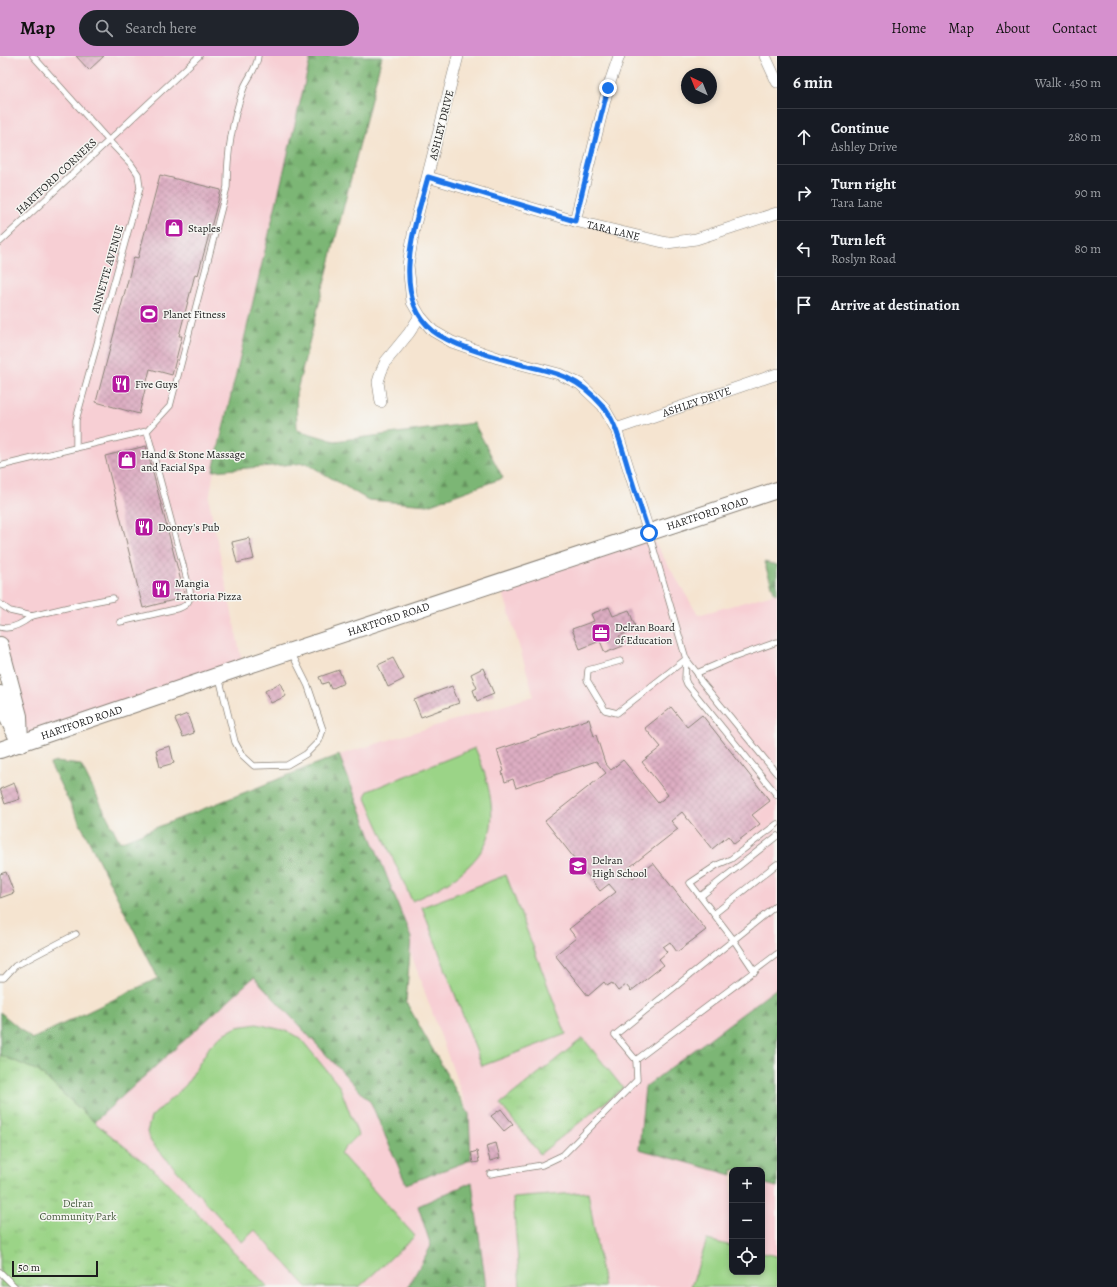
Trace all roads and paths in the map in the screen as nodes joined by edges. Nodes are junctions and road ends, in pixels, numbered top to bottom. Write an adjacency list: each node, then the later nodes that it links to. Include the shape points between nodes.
1 (33, 56): 8 (lane, ANNETTE AVENUE)
2 (199, 56): 8 (lane, HARTFORD CORNERS)
3 (258, 56): 17 (lane, via 235,113 227,164 227,187 170,406)
4 (458, 56): 9 (street, ASHLEY DRIVE)
5 (619, 56): 11 (street, via 608,88)
6 (765, 56): 7 (street)
7 (777, 82)
8 (108, 140): 12 (lane, HARTFORD CORNERS); 18 (lane, ANNETTE AVENUE, via 138,174 140,188 76,420)
9 (428, 177): 11 (street, TARA LANE); 13 (street, ASHLEY DRIVE, via 414,229 408,265 412,302)
10 (777, 213): 11 (street, TARA LANE, via 696,239 667,243)
11 (575, 221)
12 (0, 242)
13 (420, 316): 15 (street, via 386,360 378,382); 16 (street, ASHLEY DRIVE, via 433,331 452,342 498,358 560,374 580,384 603,406)
14 (777, 374): 16 (street, ASHLEY DRIVE)
15 (381, 402)
16 (616, 429): 21 (street, ASHLEY DRIVE)
17 (147, 431): 18 (lane); 25 (lane, via 191,598 180,608)
18 (76, 448): 19 (lane)
19 (0, 466)
20 (777, 490): 21 (main road, HARTFORD ROAD)
21 (649, 533): 29 (main road, HARTFORD ROAD); 30 (lane)
22 (113, 598): 24 (lane)
23 (0, 604): 24 (lane, via 10,611)
24 (32, 616): 26 (lane, via 24,623 5,629)
25 (120, 622)
26 (0, 627)
27 (777, 642): 32 (lane)
28 (0, 645): 35 (main road, via 19,716)
29 (290, 651): 33 (main road, HARTFORD ROAD); 33 (lane, via 308,686 323,730 319,741 306,754 287,765 254,766 242,755 235,742)
30 (686, 659): 31 (lane, via 617,713 605,710 587,680 588,670); 32 (lane); 38 (lane, via 687,684)
31 (620, 661)
32 (697, 673): 37 (lane)
33 (218, 675): 35 (main road, HARTFORD ROAD)
34 (0, 694): 35 (main road, via 4,712)
35 (20, 744): 36 (main road, HARTFORD ROAD)
36 (0, 750)
37 (777, 774)
38 (777, 795)
39 (777, 824): 42 (lane, via 731,860 717,865 690,883)
40 (777, 836): 42 (lane)
41 (777, 864): 44 (lane)
42 (701, 896): 44 (lane)
43 (777, 905): 46 (lane)
44 (714, 914): 46 (lane)
45 (76, 934): 49 (lane, via 15,966 4,978)
46 (733, 939): 48 (lane); 50 (lane, via 615,1035)
47 (777, 954): 48 (lane)
48 (755, 972): 50 (lane)
49 (0, 978)
50 (636, 1060): 51 (lane, via 637,1080 563,1155 542,1165)
51 (490, 1174)
52 (0, 1272): 53 (lane)
53 (15, 1287)

